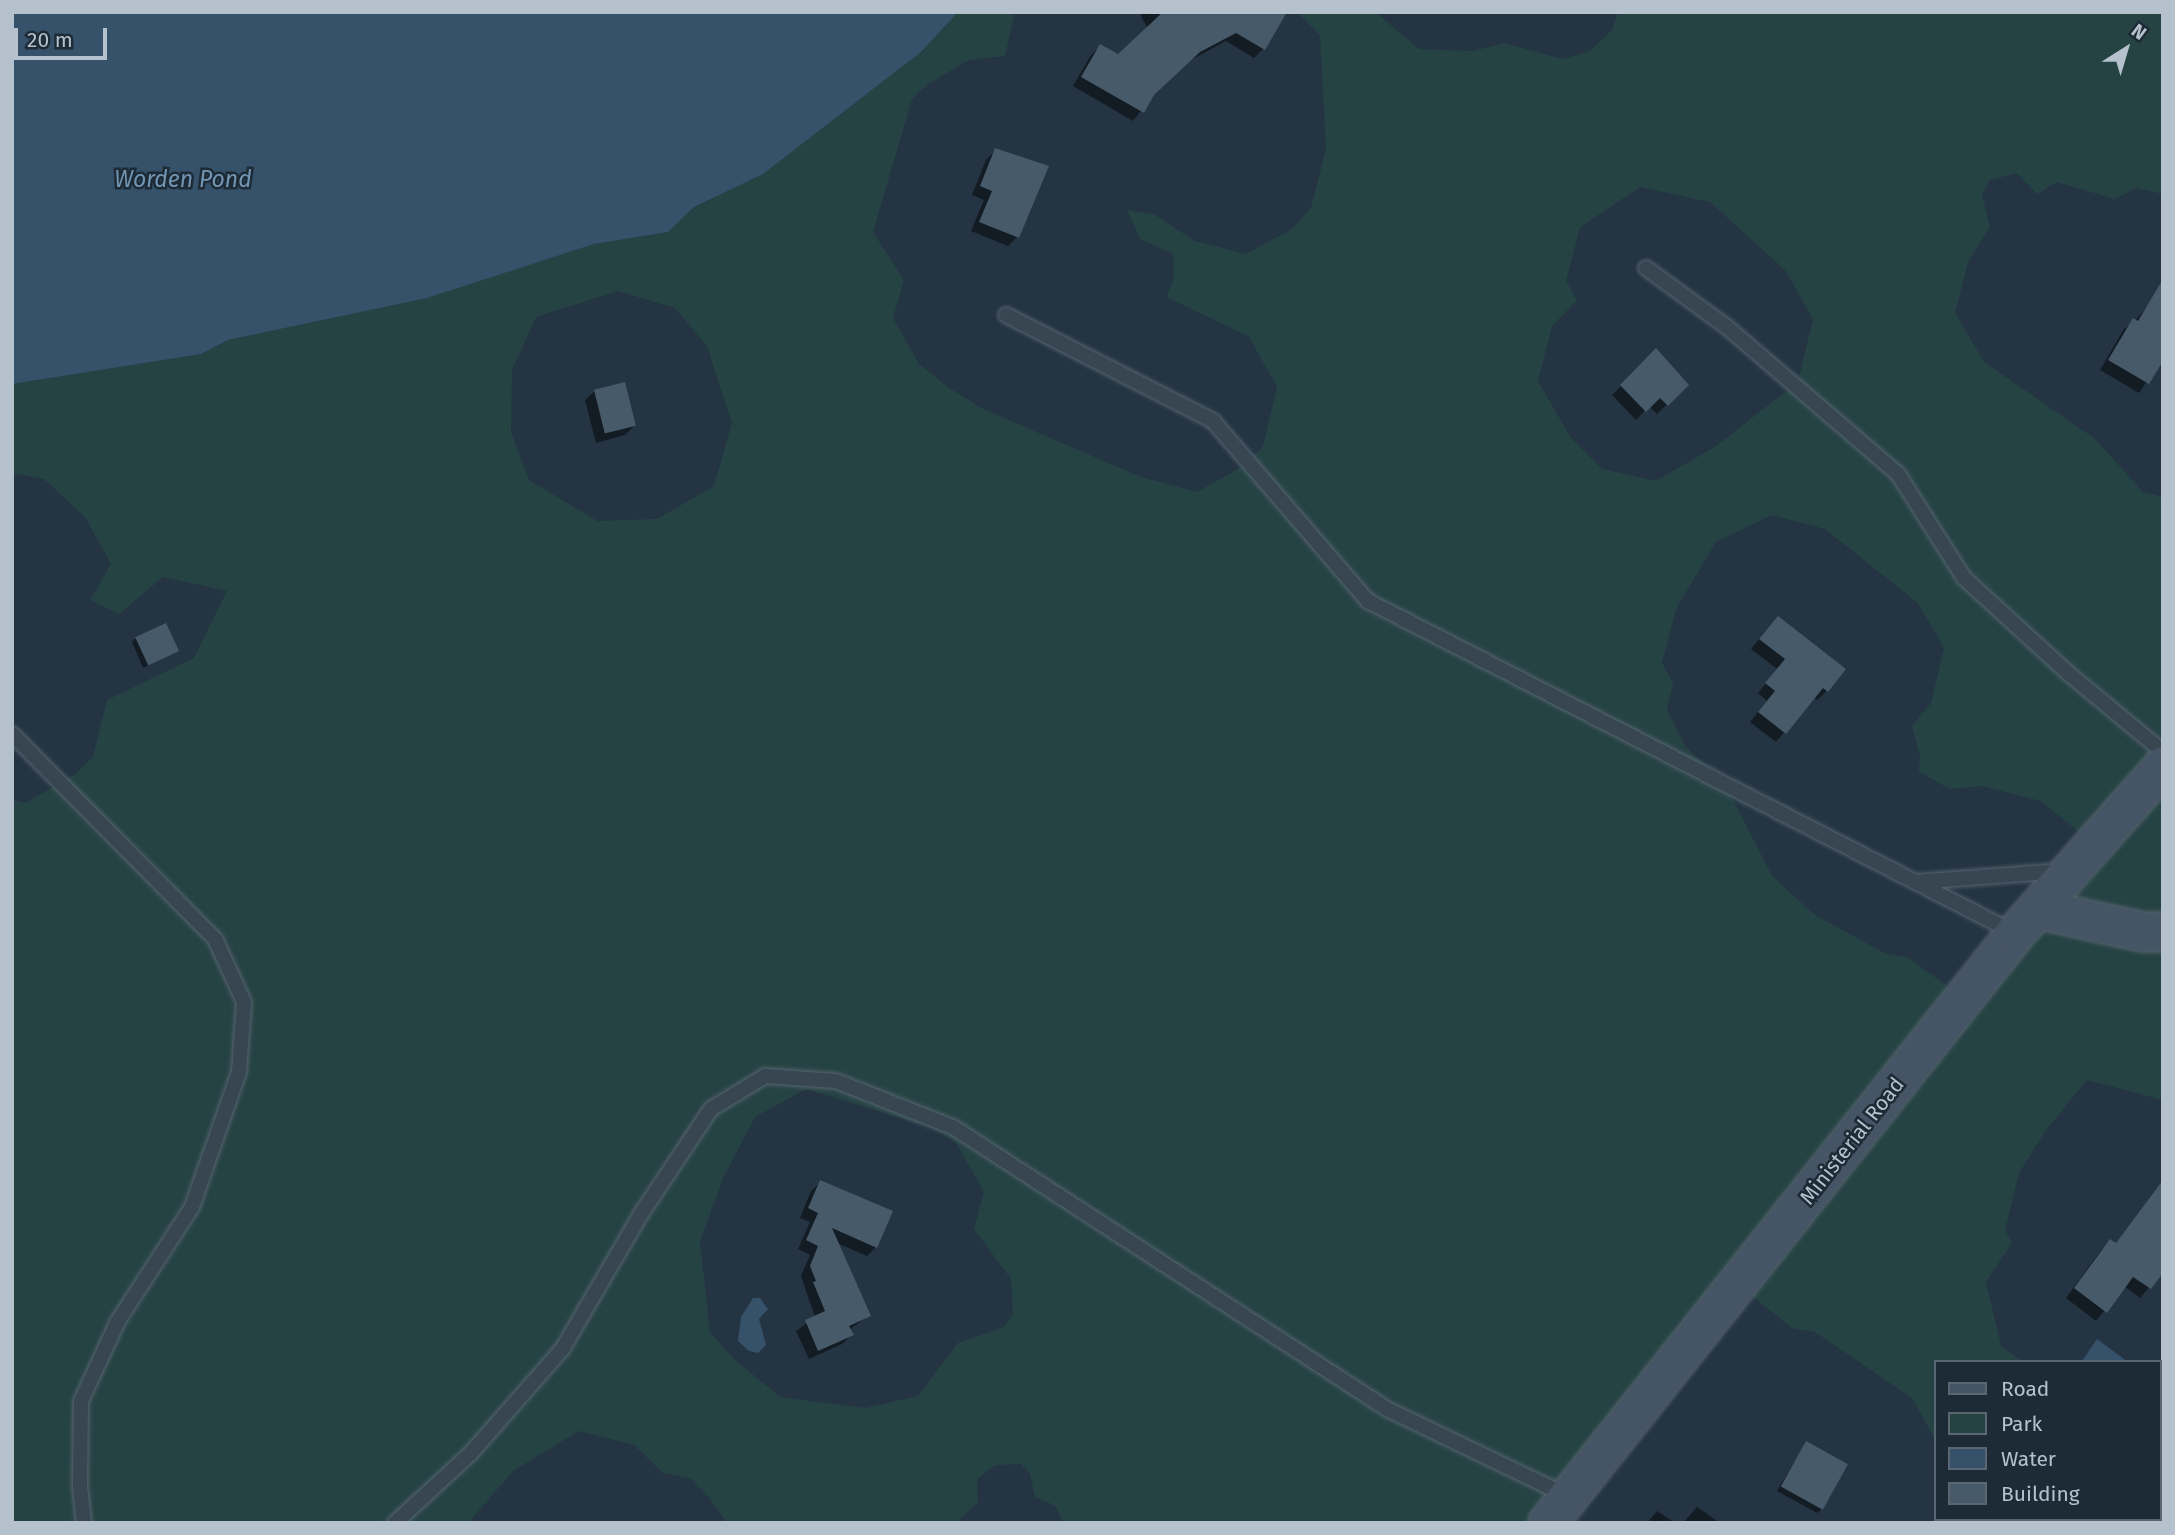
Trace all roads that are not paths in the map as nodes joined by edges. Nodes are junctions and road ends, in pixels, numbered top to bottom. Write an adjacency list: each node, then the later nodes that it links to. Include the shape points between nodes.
1 (1646, 268): 4 (lane, via 1727,327 1898,474 1964,578 2067,673)
2 (1006, 315): 7 (lane, via 1213,421 1368,601)
3 (12, 734): 11 (lane, via 215,939 244,1002 239,1072 192,1207 118,1321 81,1401)
4 (2163, 752)
5 (2163, 766): 6 (main road, Ministerial Road)
6 (2070, 871): 7 (lane); 8 (main road, Ministerial Road)
7 (1913, 882): 8 (lane)
8 (2026, 921): 9 (main road); 10 (main road, Ministerial Road)
9 (2163, 932)
10 (1559, 1510): 12 (lane, via 1387,1409 953,1127 836,1081 765,1076 711,1109 641,1214 563,1348 470,1454)
11 (84, 1523)
12 (395, 1523)

